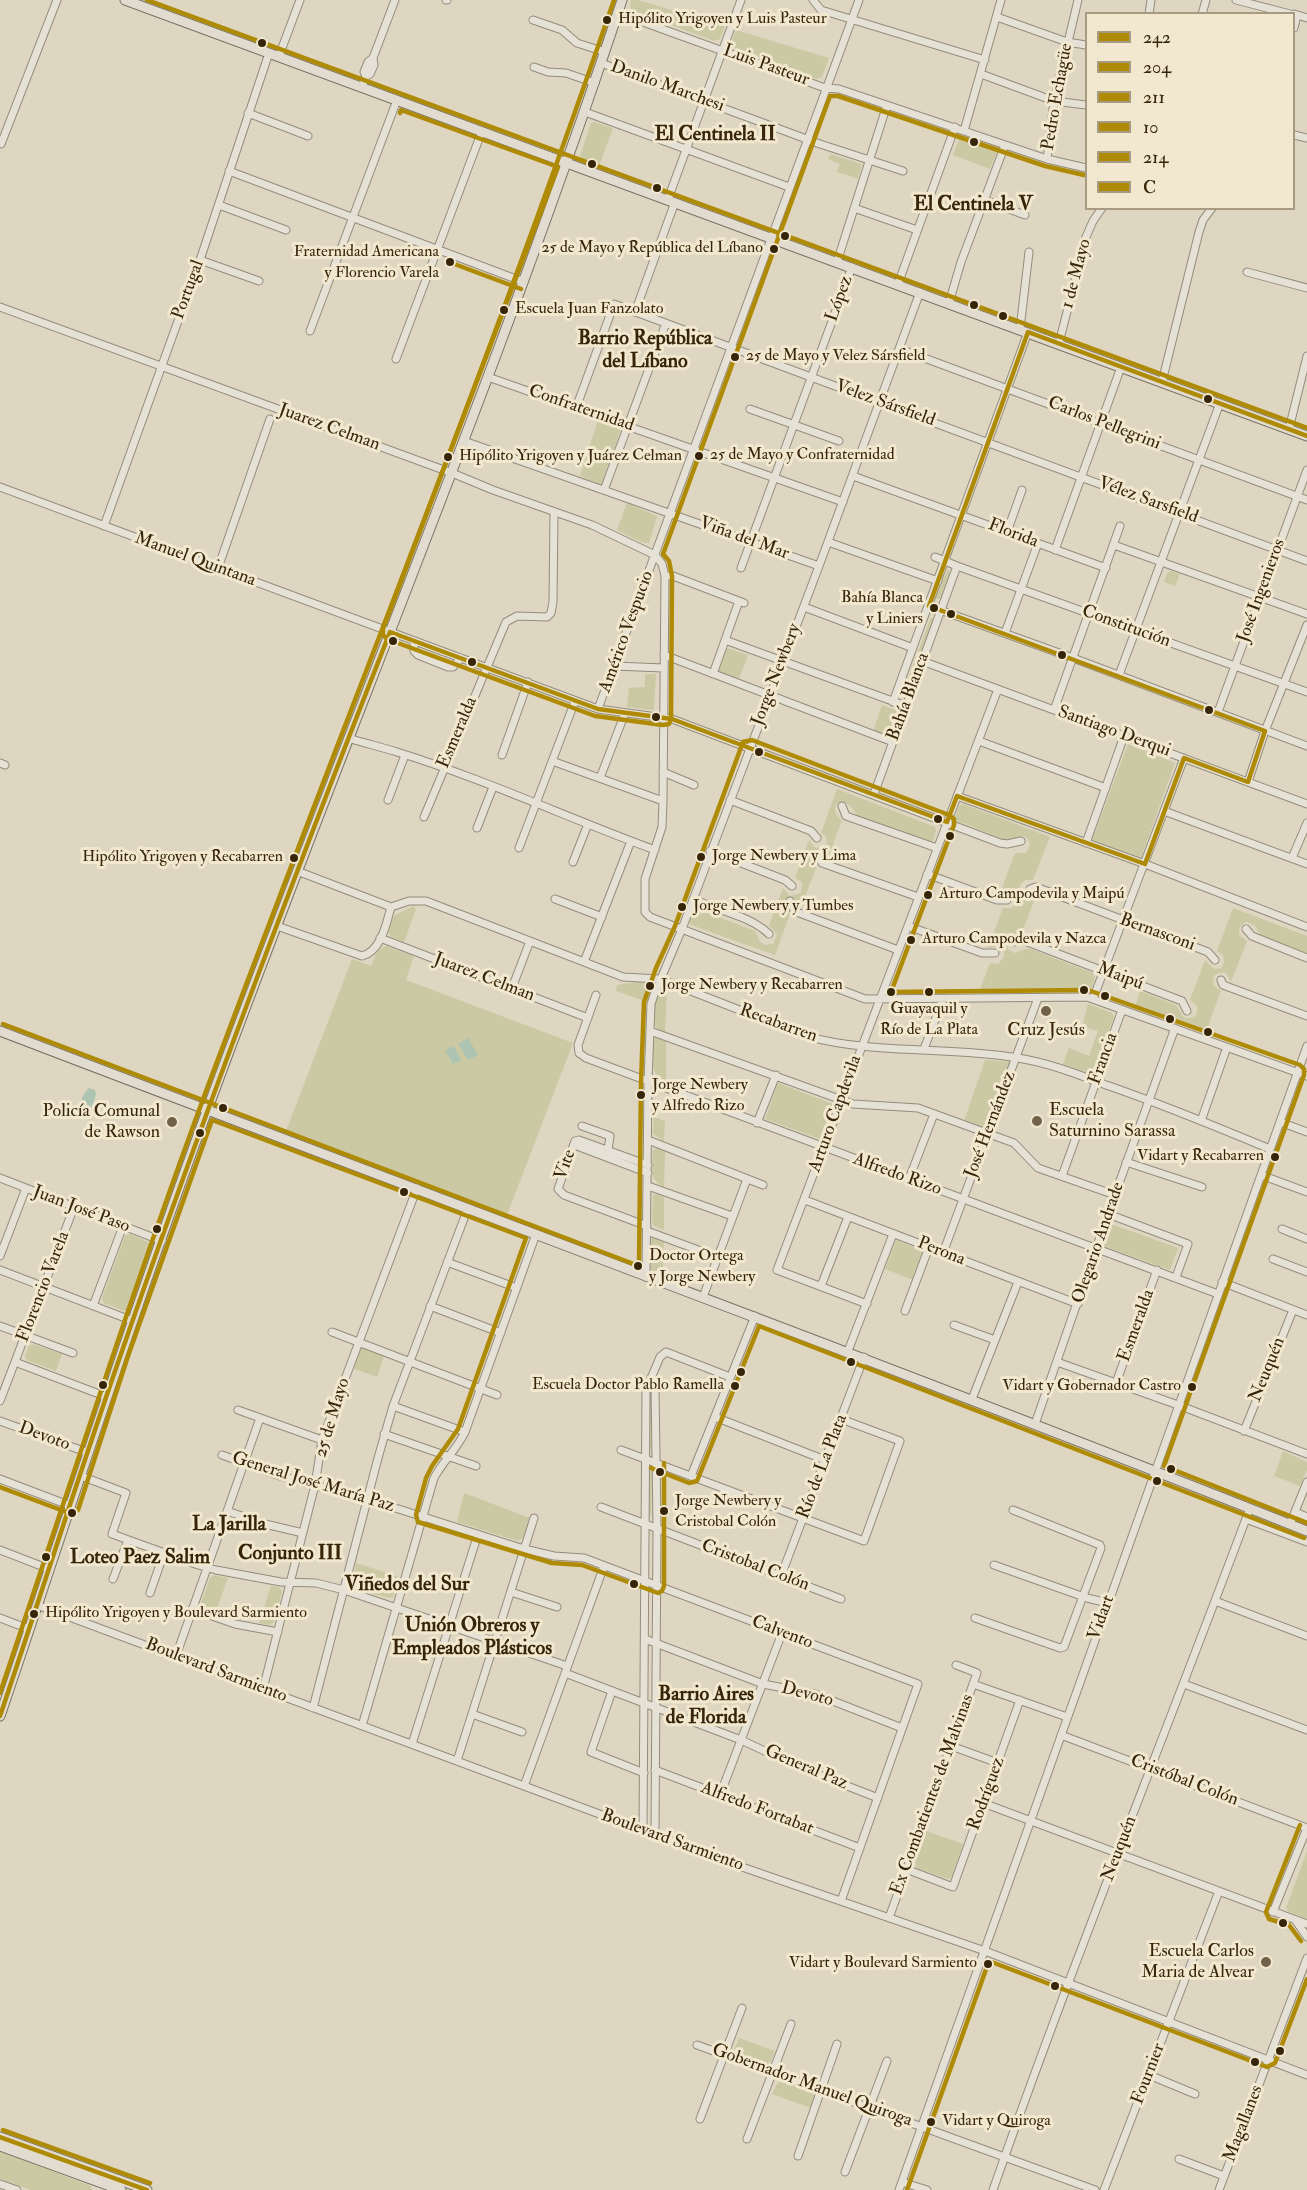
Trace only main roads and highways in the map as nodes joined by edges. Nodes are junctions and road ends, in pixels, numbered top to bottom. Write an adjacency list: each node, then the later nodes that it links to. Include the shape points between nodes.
1 (125, 0): 3 (main road)
2 (622, 0): 3 (main road)
3 (568, 163): 4 (main road); 6 (main road)
4 (1307, 436)
5 (0, 1031): 6 (main road)
6 (208, 1110): 7 (main road, via 864,1357); 8 (main road)
7 (1307, 1531)
8 (0, 1716)
9 (0, 2137): 12 (main road)
10 (0, 2146): 11 (main road)
11 (121, 2190)
12 (147, 2190)

